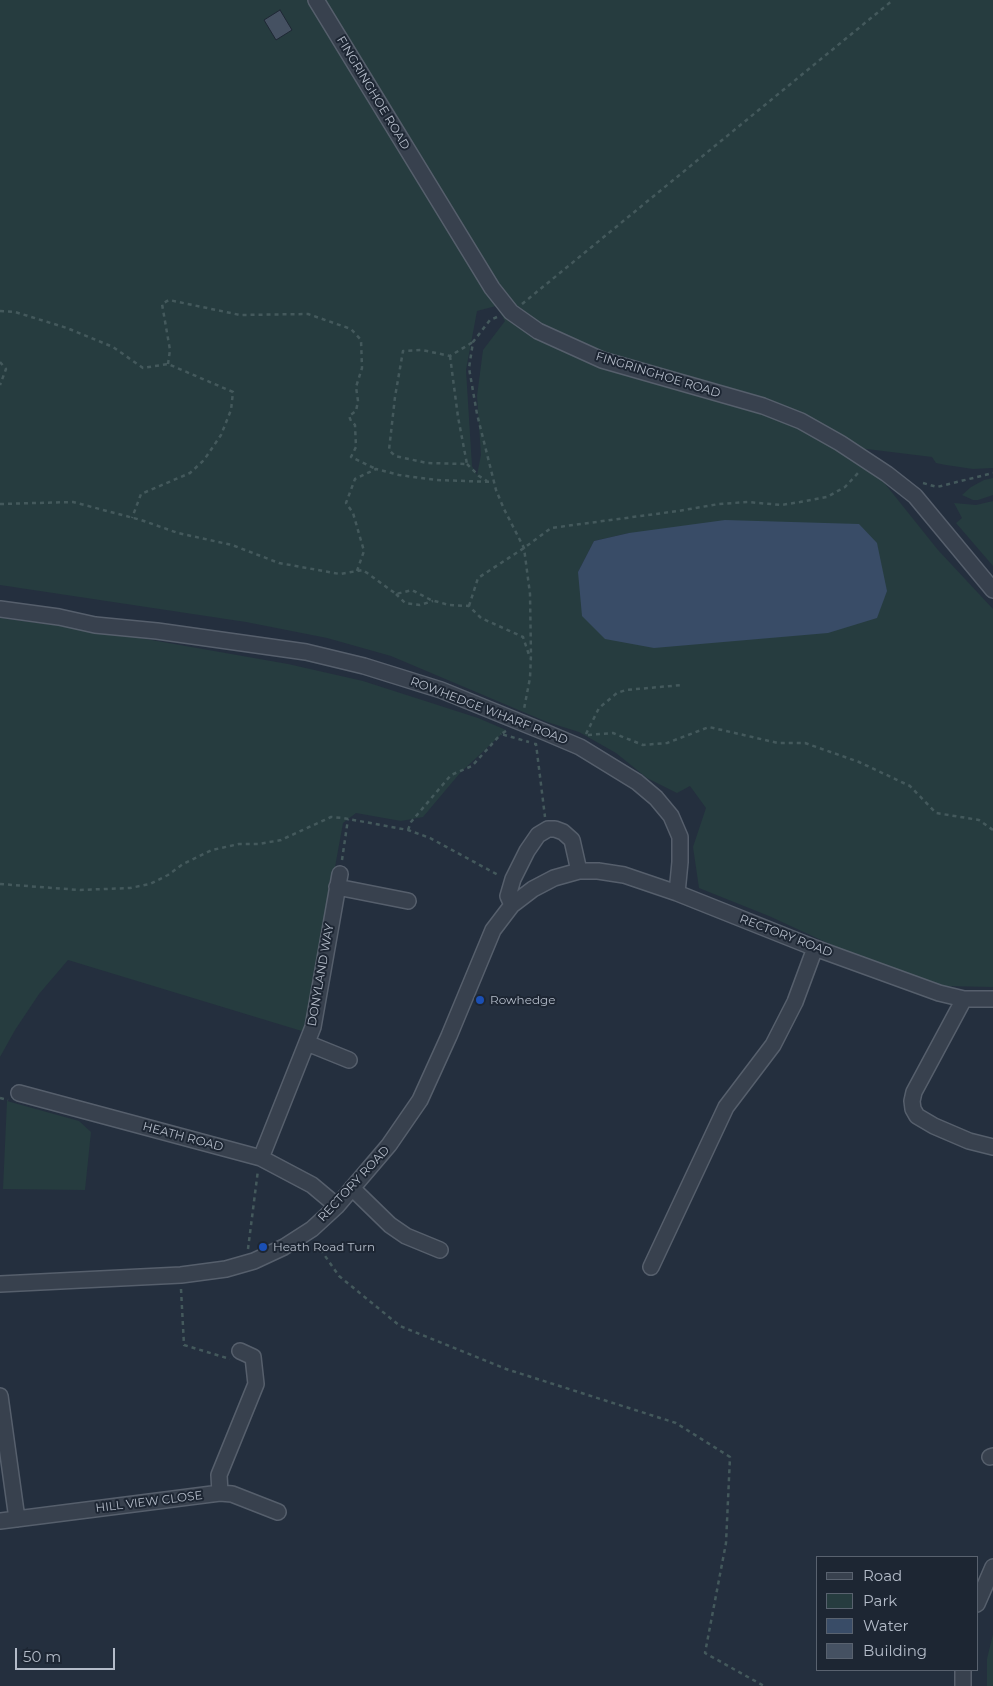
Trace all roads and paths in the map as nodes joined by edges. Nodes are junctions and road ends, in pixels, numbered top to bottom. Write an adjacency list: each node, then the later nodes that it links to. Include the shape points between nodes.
1 (316, 0): 4 (street, FINGRINGHOE ROAD, via 492,288)
2 (893, 0): 4 (path)
3 (0, 311): 8 (path, via 15,312 67,328 113,347 143,368)
4 (510, 312): 5 (path, via 490,320); 10 (street, FINGRINGHOE ROAD, via 538,331 602,360 763,406 801,421)
5 (473, 342): 6 (path); 16 (path, via 469,368)
6 (450, 356): 11 (path); 11 (path, via 422,350 403,351 389,450 395,456 427,463)
7 (0, 362): 9 (path, via 6,369)
8 (168, 364): 12 (path, via 170,350 162,304 169,300 240,315 308,314 351,330 361,340 362,368 356,387 356,411 349,416 355,425 356,447 351,457); 18 (path, via 233,392 231,410 221,435 204,460 190,473 141,494)
9 (0, 385)
10 (867, 461): 19 (path, via 845,487 827,497 781,505 719,504 551,528); 21 (street, FINGRINGHOE ROAD, via 915,496)
11 (467, 464): 15 (path, via 478,476)
12 (376, 470): 15 (path, via 436,480); 20 (path, via 355,479 346,503 353,513 364,551)
13 (993, 472): 14 (path, via 937,486)
14 (920, 481)
15 (490, 482): 16 (path)
16 (494, 482): 19 (path)
17 (0, 504): 18 (path, via 72,502)
18 (132, 518): 20 (path, via 232,545 280,563 340,574)
19 (524, 548): 24 (path, via 478,578); 26 (path, via 530,594)
20 (357, 571): 22 (path, via 363,570)
21 (993, 590)
22 (396, 594): 23 (path, via 412,590); 23 (path, via 405,603 420,605)
23 (434, 601): 24 (path)
24 (469, 606): 26 (path, via 480,618 523,637)
25 (0, 608): 28 (street, ROWHEDGE WHARF ROAD, via 95,625 306,652 441,690)
26 (531, 659): 28 (path, via 530,678)
27 (682, 685): 30 (path, via 617,693 599,708)
28 (516, 720): 29 (path); 29 (path); 30 (street, ROWHEDGE WHARF ROAD)
29 (501, 734): 32 (path, via 472,766 451,775 411,822); 33 (path, via 536,744)
30 (583, 741): 34 (path, via 613,733 643,745 668,743 710,727 778,743 805,743 859,762 910,786 936,813 979,820); 39 (street, ROWHEDGE WHARF ROAD, via 656,798 671,816 680,837)
31 (348, 819): 32 (path); 36 (path); 38 (path, via 331,817 281,840 212,850 144,886 80,890)
32 (408, 830): 37 (path, via 430,838)
33 (546, 830): 35 (street, via 563,832 572,840); 37 (street, via 526,851)
34 (993, 830)
35 (579, 872): 39 (street, RECTORY ROAD, via 624,875); 41 (street, RECTORY ROAD, via 554,878)
36 (338, 880): 40 (street); 45 (street, DONYLAND WAY, via 313,1027)
37 (512, 883): 41 (street, via 508,896)
38 (0, 884)
39 (677, 893): 42 (street, RECTORY ROAD)
40 (408, 901)
41 (512, 905): 50 (street, RECTORY ROAD, via 493,930 420,1100 390,1146)
42 (815, 948): 44 (street, RECTORY ROAD); 55 (street, via 795,1002 773,1045 726,1107)
43 (993, 999): 44 (street, RECTORY ROAD)
44 (964, 1000): 48 (street, via 914,1092 913,1109 934,1126)
45 (307, 1043): 46 (street); 49 (street, DONYLAND WAY)
46 (348, 1060)
47 (19, 1093): 49 (street, HEATH ROAD)
48 (993, 1147)
49 (260, 1158): 51 (street, HEATH ROAD, via 312,1185); 54 (path)
50 (352, 1188): 51 (street, RECTORY ROAD); 53 (street, via 390,1225 406,1236)
51 (337, 1206): 52 (street, RECTORY ROAD)
52 (308, 1231): 54 (street, RECTORY ROAD, via 284,1247); 67 (path, via 339,1276 400,1326 506,1369 676,1422 730,1457 726,1543 705,1653)
53 (440, 1250)
54 (247, 1263): 56 (street, RECTORY ROAD)
55 (652, 1266)
56 (180, 1275): 57 (street, RECTORY ROAD); 58 (path, via 184,1345 232,1360)
57 (0, 1284)
58 (252, 1353): 60 (street, via 256,1384 219,1475)
59 (0, 1396): 62 (street)
60 (220, 1493): 61 (street, HILL VIEW CLOSE, via 232,1494); 62 (street, HILL VIEW CLOSE)
61 (278, 1512)
62 (17, 1519): 63 (street, HILL VIEW CLOSE)
63 (0, 1521)
64 (993, 1567): 65 (street)
65 (978, 1602)
66 (963, 1671): 68 (street)
67 (764, 1686)
68 (963, 1686)

